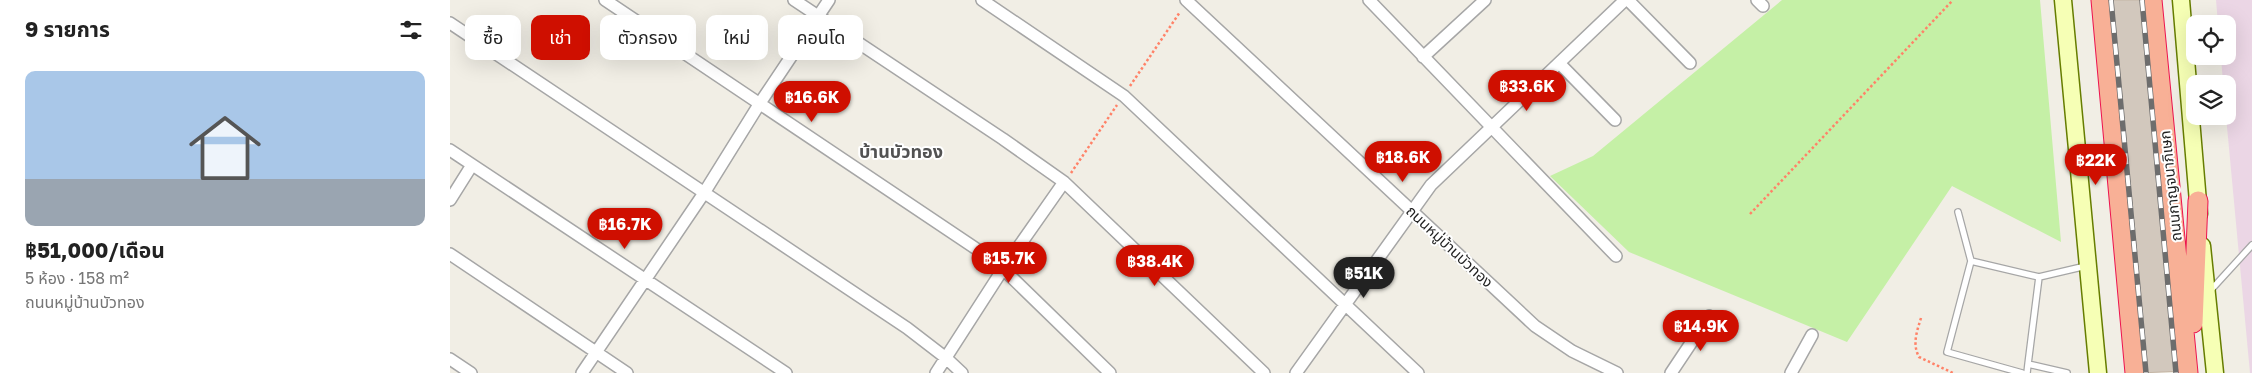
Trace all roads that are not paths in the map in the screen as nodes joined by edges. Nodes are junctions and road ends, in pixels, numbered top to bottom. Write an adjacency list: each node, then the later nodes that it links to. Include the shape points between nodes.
1 (605, 0): 21 (street)
2 (794, 0): 13 (street)
3 (829, 0): 14 (street)
4 (982, 0): 41 (street, via 1124,96)
5 (1187, 0): 30 (street, ถนนหมู่บ้านบัวทอง)
6 (1369, 0): 17 (street)
7 (1485, 0): 17 (street)
8 (1627, 0): 19 (street); 20 (street)
9 (2064, 0): 36 (main road)
10 (2101, 0): 65 (highway)
11 (2152, 0): 66 (highway, ถนนกาญจนาภิเษก)
12 (2181, 0): 29 (main road)
13 (816, 15)
14 (819, 15)
15 (450, 23): 27 (street)
16 (863, 46): 26 (street)
17 (1423, 57): 23 (street)
18 (789, 60): 21 (street)
19 (1559, 63): 22 (street); 23 (street)
20 (1690, 63)
21 (760, 103): 27 (street); 37 (street)
22 (1615, 120)
23 (1491, 128): 30 (street, via 1431,185); 34 (street)
24 (450, 150): 25 (street)
25 (472, 165): 28 (street); 39 (street)
26 (1064, 182): 37 (street); 55 (street)
27 (704, 194): 39 (street); 45 (street, via 907,328)
28 (450, 200)
29 (2198, 202): 40 (main road); 66 (highway)
30 (1413, 211): 41 (street); 58 (street, ถนนหมู่บ้านบัวทอง, via 1535,326 1572,351)
31 (1958, 212): 35 (lane)
32 (2252, 245): 40 (lane)
33 (450, 254): 44 (street)
34 (1616, 256)
35 (1971, 260): 38 (lane); 61 (lane, via 1947,352)
36 (2088, 265): 38 (lane); 64 (main road)
37 (1003, 269): 45 (street); 54 (street)
38 (2039, 277): 47 (lane)
39 (644, 279): 44 (street); 51 (street)
40 (2207, 294): 67 (main road)
41 (1345, 302): 56 (street); 57 (street)
42 (1709, 316): 59 (street)
43 (1812, 335): 60 (street)
44 (595, 352): 49 (street); 50 (street)
45 (946, 358): 52 (street); 53 (street)
46 (450, 359): 48 (street)
47 (2028, 364): 62 (lane); 63 (lane)
48 (471, 373)
49 (582, 373)
50 (627, 373)
51 (786, 373)
52 (936, 373)
53 (962, 373)
54 (1110, 373)
55 (1264, 373)
56 (1296, 373)
57 (1418, 373)
58 (1617, 373)
59 (1671, 373)
60 (1791, 373)
61 (2022, 373)
62 (2027, 373)
63 (2066, 373)
64 (2098, 373)
65 (2135, 373)
66 (2190, 373)
67 (2215, 373)

